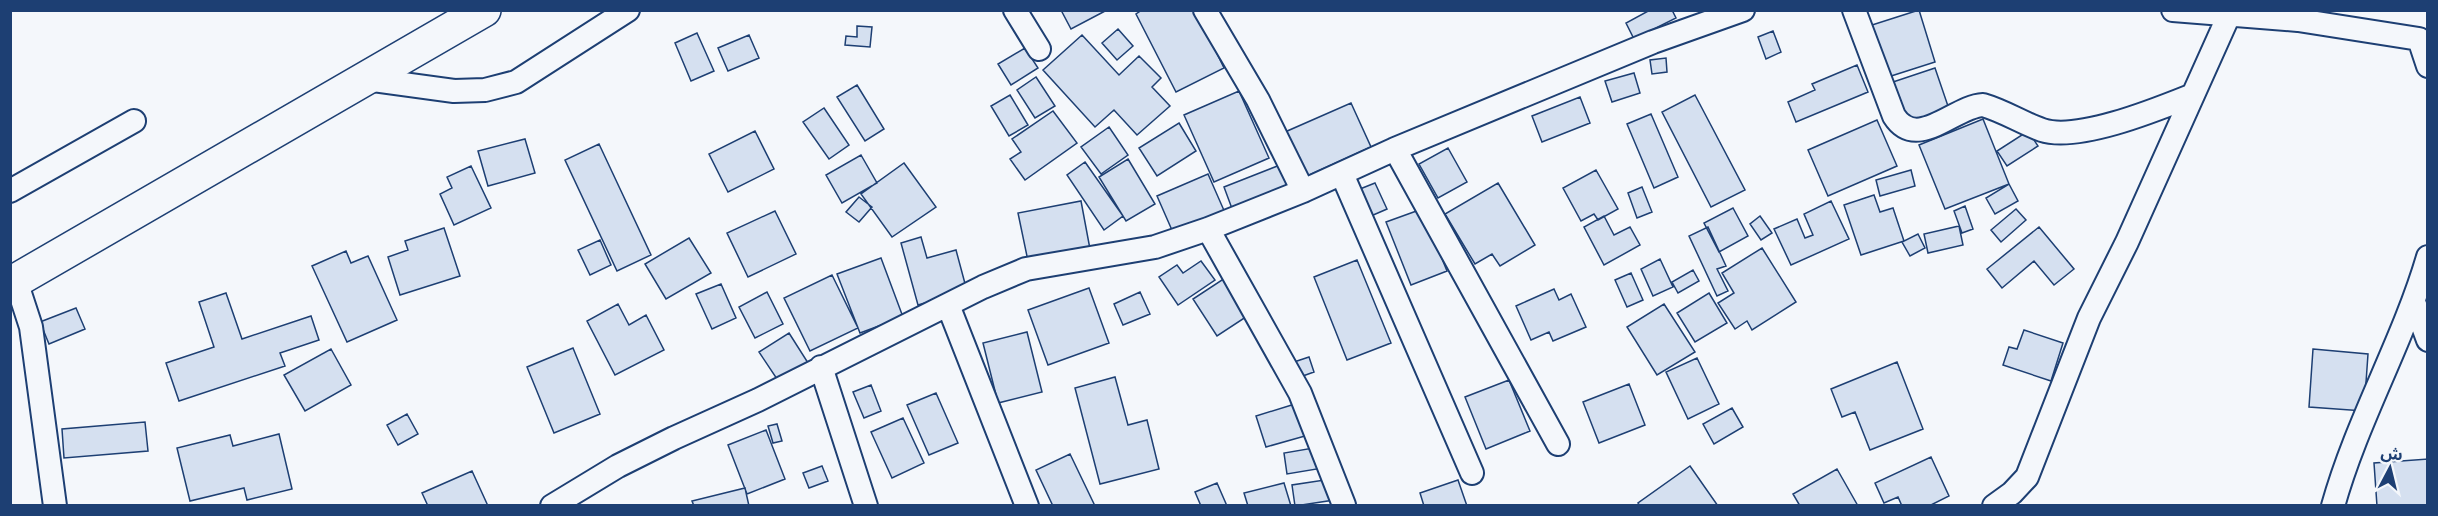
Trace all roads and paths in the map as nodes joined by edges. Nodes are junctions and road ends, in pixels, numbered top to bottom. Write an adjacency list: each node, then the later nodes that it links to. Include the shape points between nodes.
1 (484, 10): 12 (main road)
2 (628, 10): 12 (street, via 516,82 485,90 454,91)
3 (1015, 10): 10 (street)
4 (1205, 10): 18 (street, via 1258,100)
5 (1743, 10): 15 (street, via 1653,42)
6 (1854, 10): 13 (street, via 1894,116 1909,129 1935,126 1974,105 1983,105 2042,130 2059,132 2132,118)
7 (2173, 10): 8 (street)
8 (2229, 15): 9 (street, via 2298,20); 13 (street)
9 (2423, 38): 11 (street)
10 (1039, 49)
11 (2427, 66)
12 (366, 79): 21 (main road)
13 (2193, 95): 34 (street, via 2080,338 2027,477)
14 (134, 122): 17 (street)
15 (1395, 149): 16 (street); 26 (street)
16 (1342, 174): 18 (street); 27 (street)
17 (10, 191)
18 (1303, 191): 19 (street)
19 (1208, 229): 23 (street, via 1155,247 1026,270); 29 (street, via 1300,393)
20 (2427, 257): 22 (street)
21 (13, 283): 30 (street, via 31,327)
22 (2414, 302): 24 (street); 35 (street, via 2342,472)
23 (948, 305): 25 (street); 33 (street)
24 (2427, 340)
25 (821, 367): 28 (street, via 674,438); 32 (street)
26 (1558, 444)
27 (1472, 474)
28 (576, 498): 31 (street)
29 (1344, 505)
30 (55, 506)
31 (552, 506)
32 (866, 506)
33 (1027, 506)
34 (1994, 506)
35 (2333, 506)

